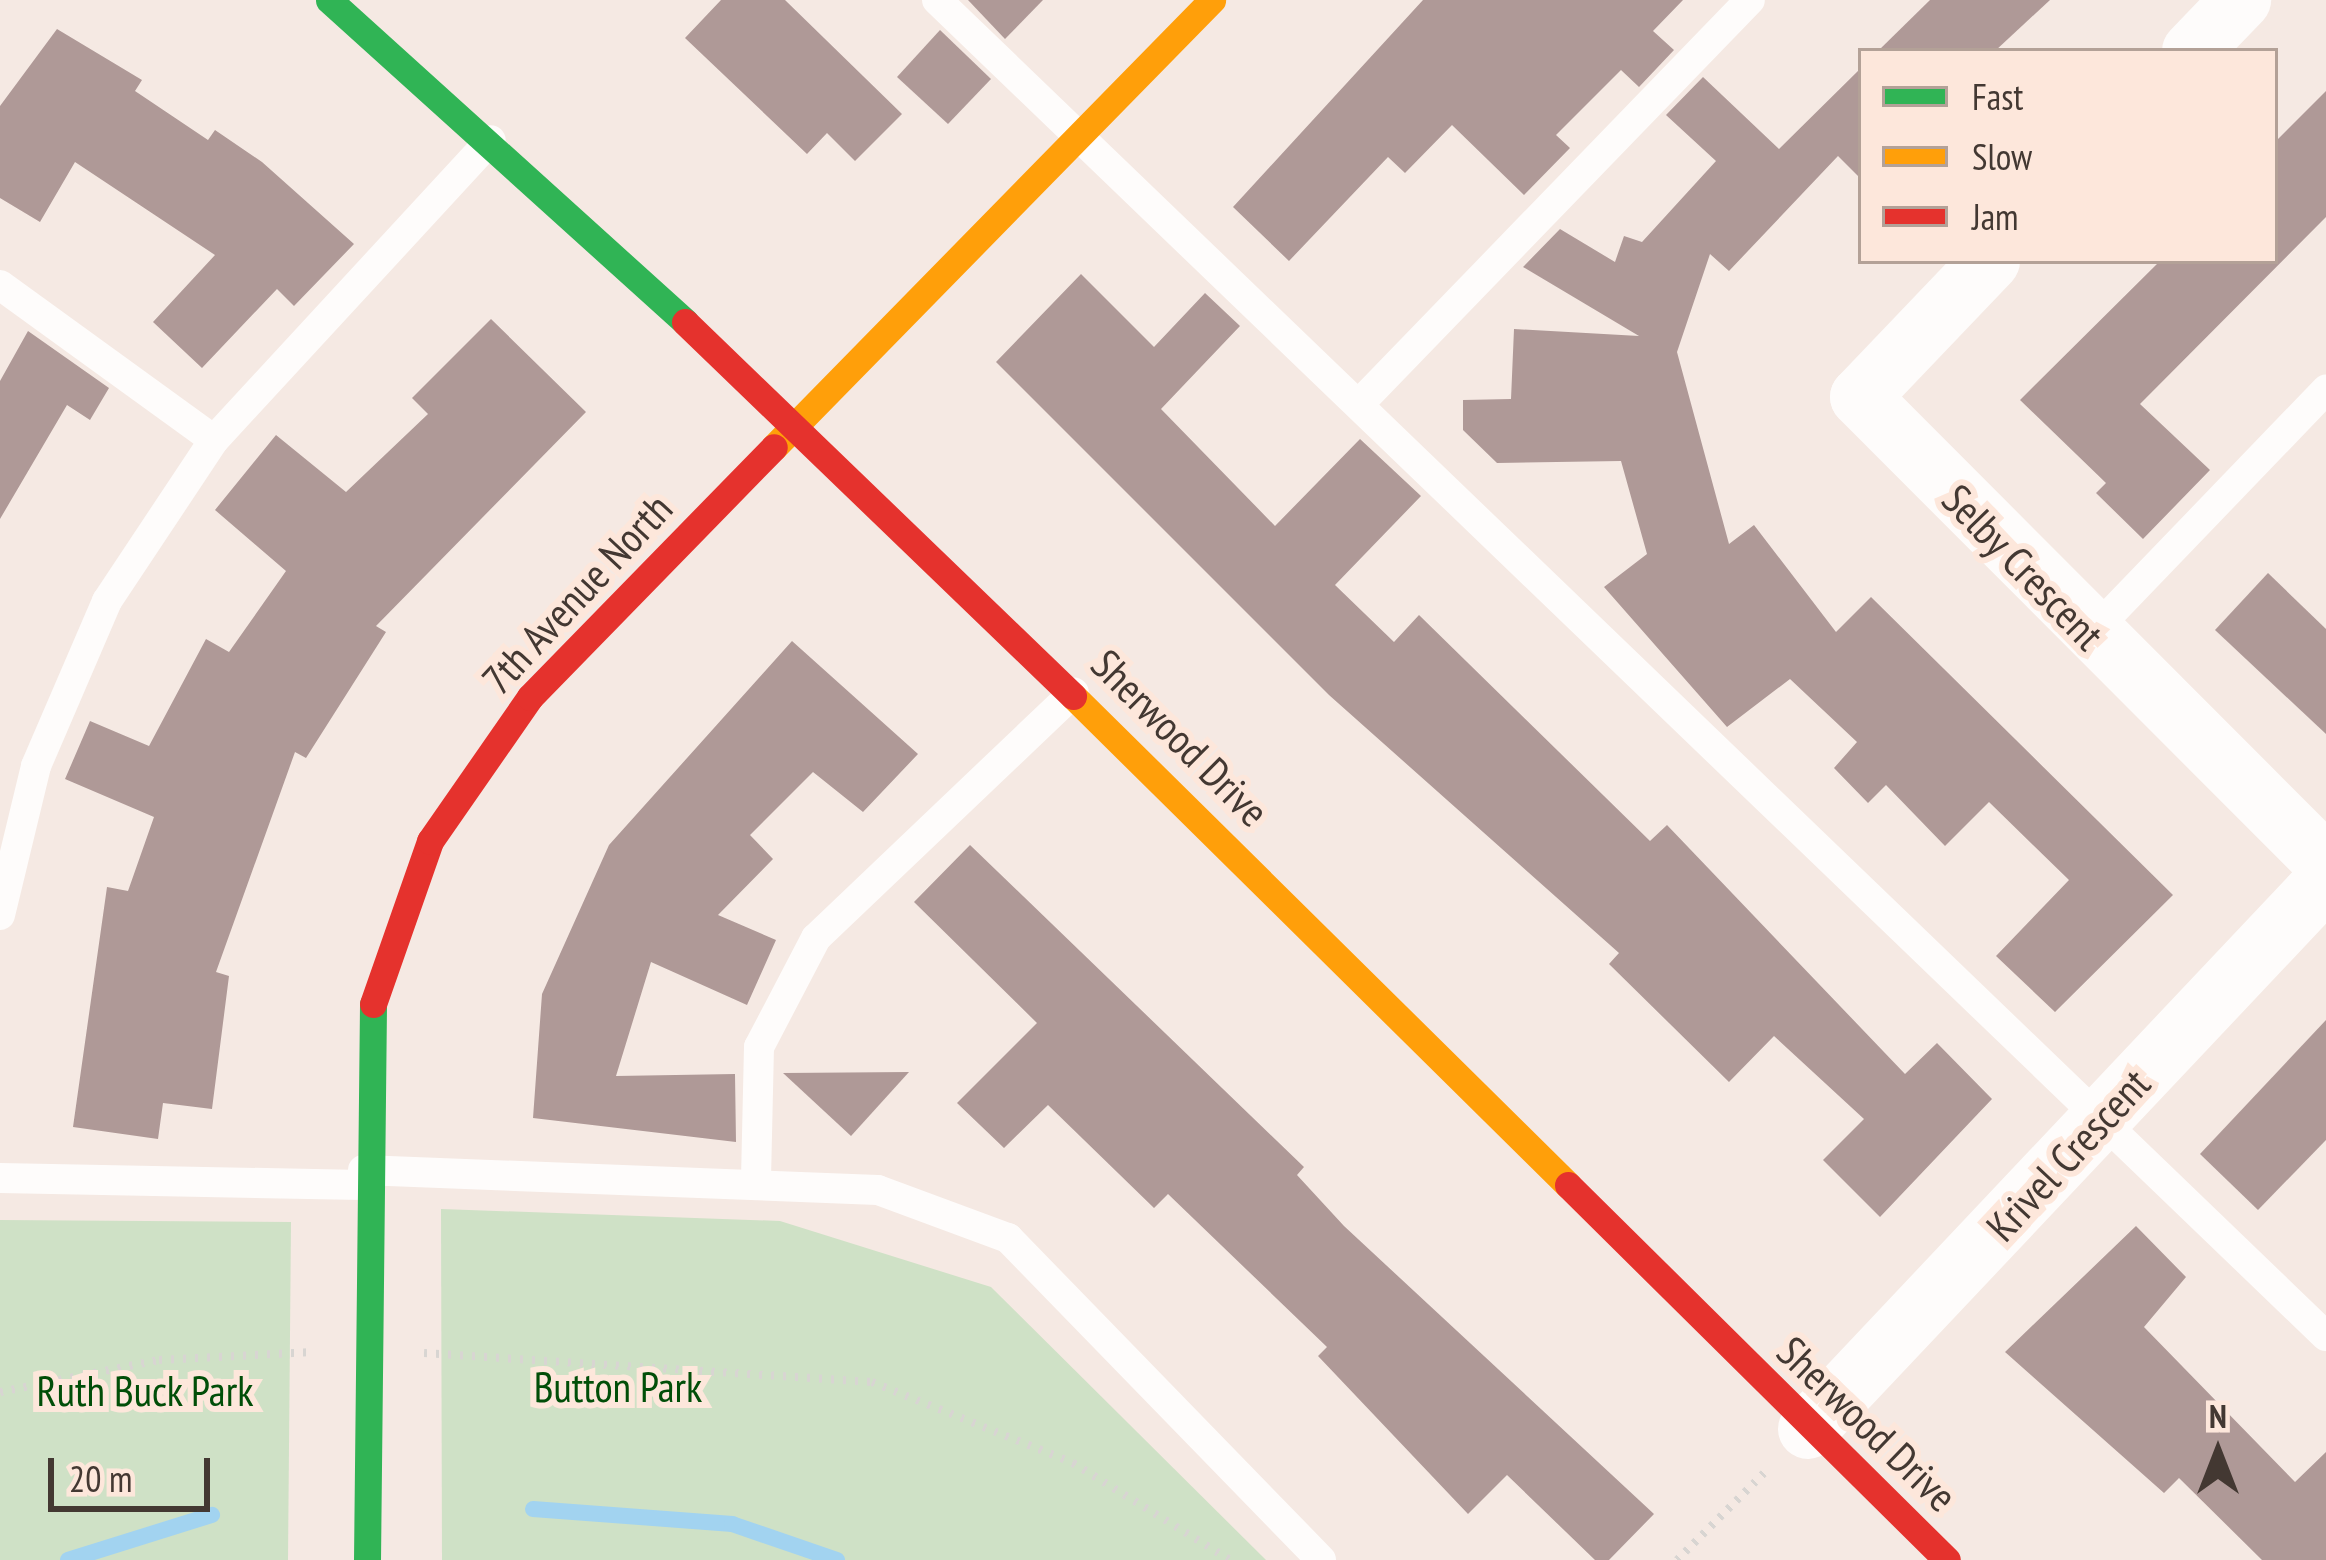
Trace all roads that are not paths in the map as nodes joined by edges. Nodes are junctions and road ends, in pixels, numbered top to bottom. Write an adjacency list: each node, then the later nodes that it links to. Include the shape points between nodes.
1 (329, 0): 7 (street, Sherwood Drive)
2 (937, 0): 8 (lane)
3 (1213, 0): 8 (street, 7th Avenue North)
4 (1750, 0): 12 (lane)
5 (2241, 0): 6 (street)
6 (2195, 48)
7 (491, 140): 13 (street, Sherwood Drive); 14 (lane)
8 (1079, 142): 12 (lane); 13 (street, 7th Avenue North)
9 (1987, 264): 15 (street, Selby Crescent, via 1859,398)
10 (0, 285): 14 (lane)
11 (2326, 390): 15 (lane)
12 (1358, 404): 20 (lane)
13 (798, 424): 16 (street, Sherwood Drive); 22 (street, 7th Avenue North, via 530,697 430,841 371,1010)
14 (214, 440): 19 (lane, via 107,601 36,766)
15 (2089, 636): 17 (street, Selby Crescent)
16 (1075, 692): 23 (lane, via 816,938 759,1047); 25 (street, Sherwood Drive)
17 (2326, 864)
18 (2326, 880): 20 (street, Krivel Crescent)
19 (0, 915)
20 (2103, 1119): 24 (lane); 25 (street, Krivel Crescent)
21 (0, 1178): 22 (lane)
22 (363, 1178): 23 (lane); 26 (street, 7th Avenue North)
23 (756, 1179): 27 (lane, via 878,1190 1008,1238)
24 (2326, 1336)
25 (1808, 1429): 28 (street, Sherwood Drive)
26 (367, 1560)
27 (1321, 1560)
28 (1947, 1560)

